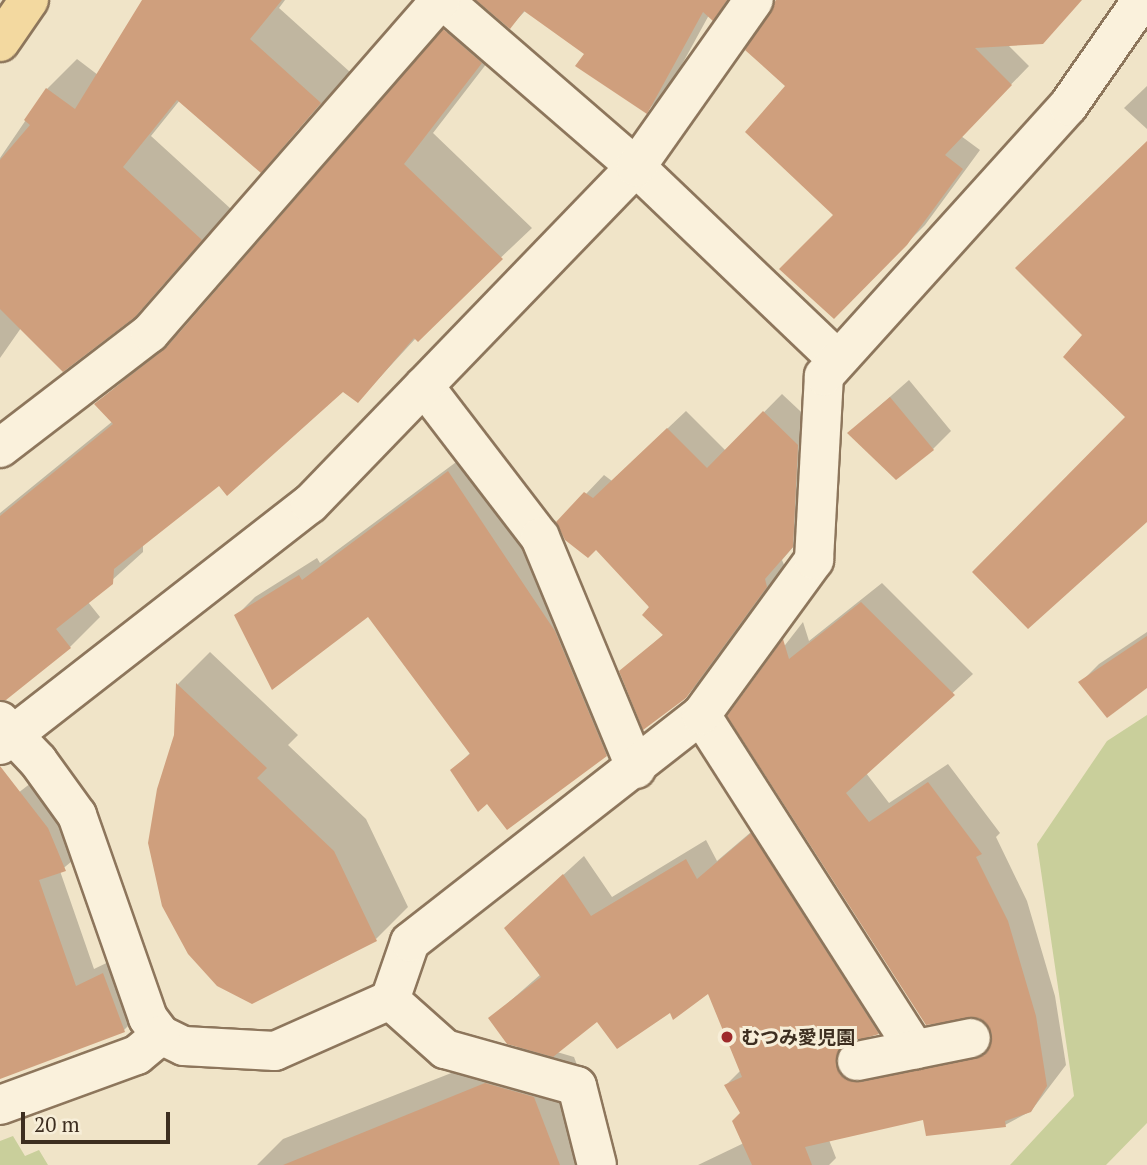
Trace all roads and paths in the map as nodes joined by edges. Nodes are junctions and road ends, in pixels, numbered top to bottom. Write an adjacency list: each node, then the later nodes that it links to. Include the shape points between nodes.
1 (29, 0): 5 (main road)
2 (441, 0): 6 (street); 9 (street, via 150,333)
3 (754, 0): 6 (street)
4 (1142, 0): 7 (street, via 1068,106)
5 (0, 42)
6 (636, 167): 7 (street); 8 (street)
7 (837, 359): 10 (street, via 824,376 814,560)
8 (424, 386): 11 (street, via 310,504); 12 (street, via 540,537)
9 (0, 448)
10 (701, 716): 12 (street); 16 (street)
11 (4, 734): 14 (street, via 38,761 77,815 148,1018)
12 (636, 769): 13 (street, via 410,942)
13 (390, 1000): 14 (street, via 275,1051 184,1046); 19 (street, via 444,1049 577,1086)
14 (161, 1035): 18 (street, via 137,1055)
15 (971, 1038): 16 (street)
16 (915, 1049): 17 (street)
17 (857, 1061)
18 (0, 1105)
19 (597, 1165)

